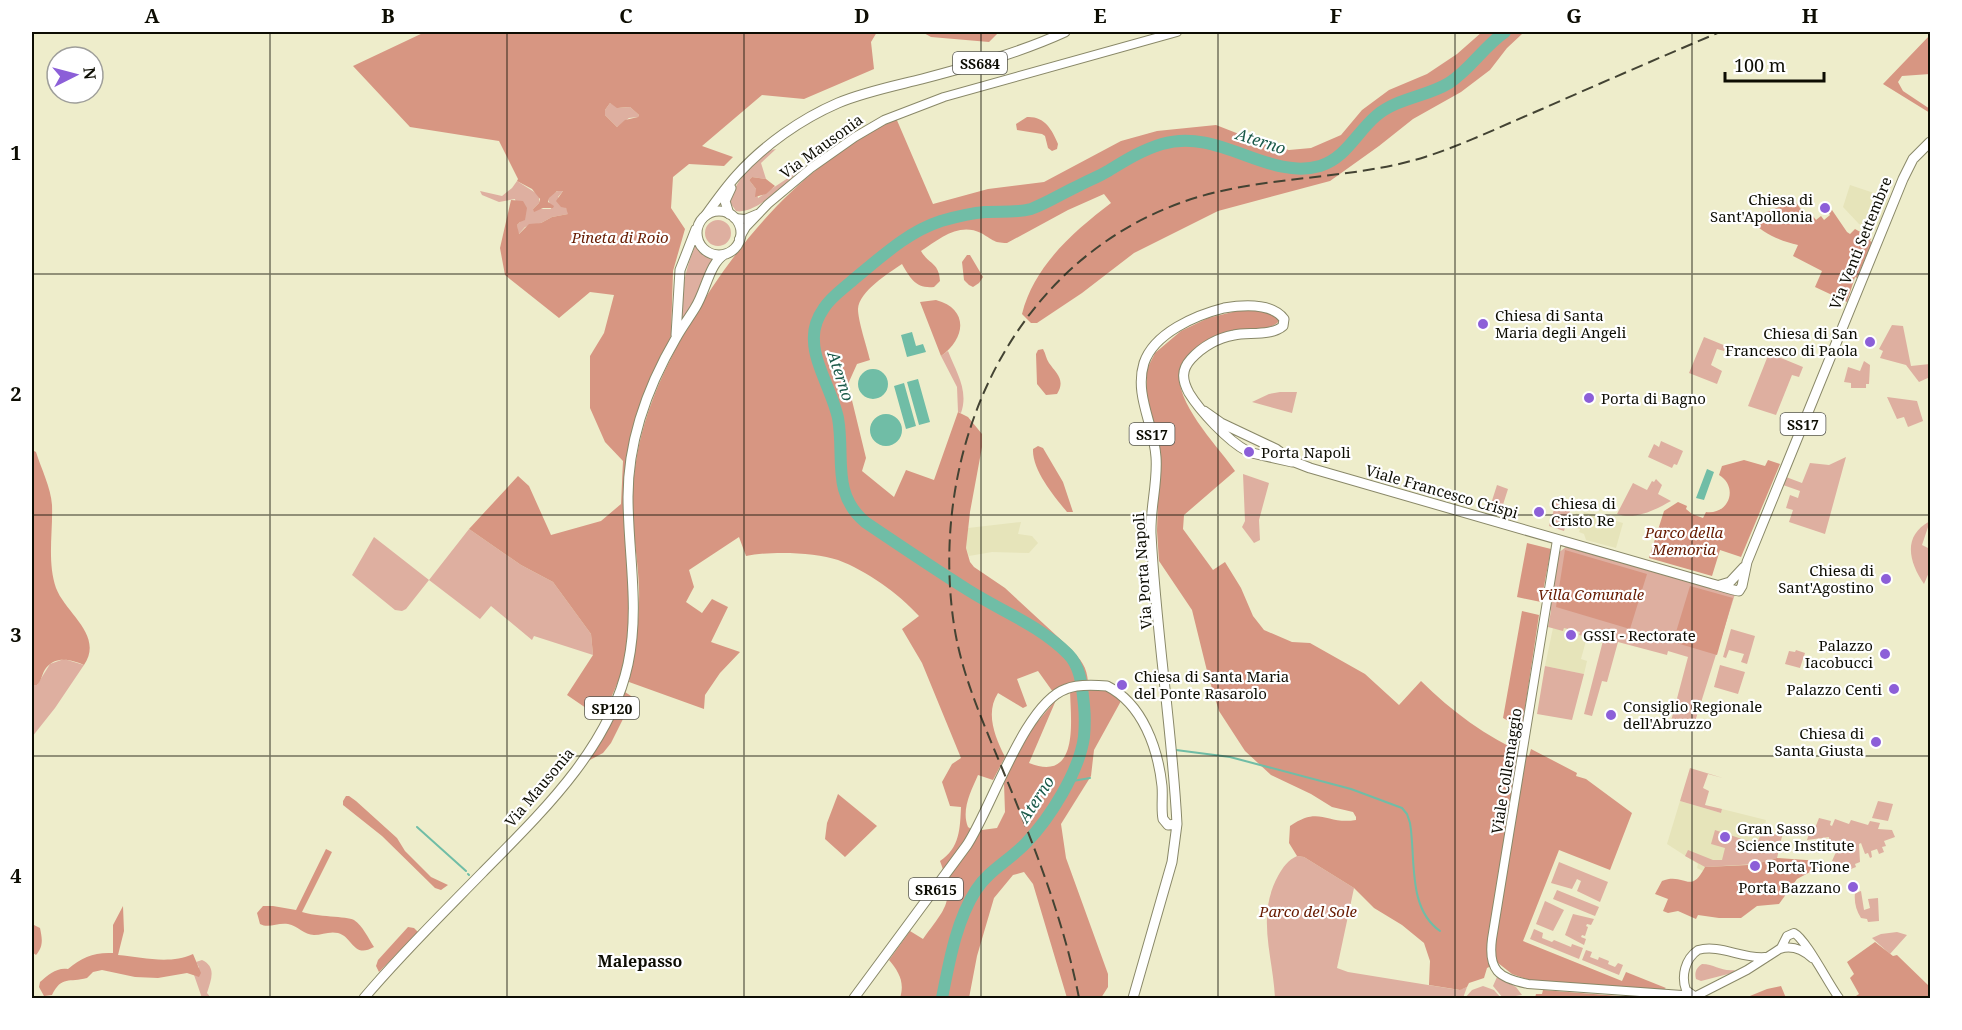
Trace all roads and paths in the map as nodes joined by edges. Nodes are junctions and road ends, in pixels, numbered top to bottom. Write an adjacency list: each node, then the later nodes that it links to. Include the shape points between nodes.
1 (1065, 32): 4 (main road, SS684, via 986,62 842,101 801,123)
2 (1177, 32): 5 (main road, Via Mausonia, via 999,80 906,111 869,128 839,148)
3 (1930, 142): 14 (main road, Via Venti Settembre / SS17, via 1910,164)
4 (760, 154): 6 (main road, SS684, via 729,192 725,203); 7 (main road, SS684, via 730,182)
5 (762, 210): 6 (main road, Via Mausonia, via 750,218); 8 (main road, Via Mausonia)
6 (732, 216): 7 (main road, via 717,211); 8 (main road, via 740,228)
7 (703, 219): 9 (main road, via 697,235 702,247 713,254); 10 (main road, Via Mausonia / SP120, via 680,270)
8 (739, 239): 9 (main road)
9 (725, 254): 10 (main road, Via Mausonia / SP120, via 714,264 702,296)
10 (676, 337): 27 (main road, Via Mausonia / SP120, via 642,413 632,457 628,496 634,614 626,671 608,717 584,758 554,797)
11 (1204, 411): 12 (main road, Via Porta Napoli / SS17); 12 (main road, Via Porta Napoli / SS17, via 1249,452); 17 (main road, Via Porta Napoli / SS17, via 1184,380 1188,362 1221,339 1279,329 1284,324 1281,315 1252,306 1204,314 1159,341 1142,372 1143,400 1156,454 1151,534)
12 (1280, 457): 13 (main road, Viale Francesco Crispi / SS17)
13 (1557, 540): 15 (main road, Viale Francesco Crispi / SS17, via 1719,585); 25 (main road, Viale Collemaggio, via 1492,962 1509,979 1528,984)
14 (1747, 562): 15 (main road, Via Venti Settembre / SS17); 16 (main road, Via Venti Settembre / SS17)
15 (1731, 583): 16 (main road, Viale Francesco Crispi, via 1739,579)
16 (1742, 583)
17 (1178, 825): 28 (main road, SR615, via 1167,824 1163,819 1160,775 1146,728 1134,708 1110,687 1070,687 1037,714 1003,771 967,845); 29 (main road, Via Porta Napoli / SS17, via 1172,862)
18 (1780, 949): 20 (main road); 21 (main road, via 1800,950); 21 (main road, via 1786,937 1798,934)
19 (1732, 953): 20 (main road); 22 (main road, via 1698,950); 23 (main road, via 1740,964)
20 (1770, 955): 23 (main road)
21 (1816, 963): 31 (main road)
22 (1684, 973): 25 (main road, via 1673,990); 26 (main road, via 1686,990)
23 (1735, 975): 24 (main road)
24 (1719, 983): 26 (main road); 30 (main road)
25 (1659, 994): 26 (main road, Viale Collemaggio)
26 (1699, 996)
27 (364, 999)
28 (854, 999)
29 (1133, 999)
30 (1709, 999)
31 (1839, 999)

